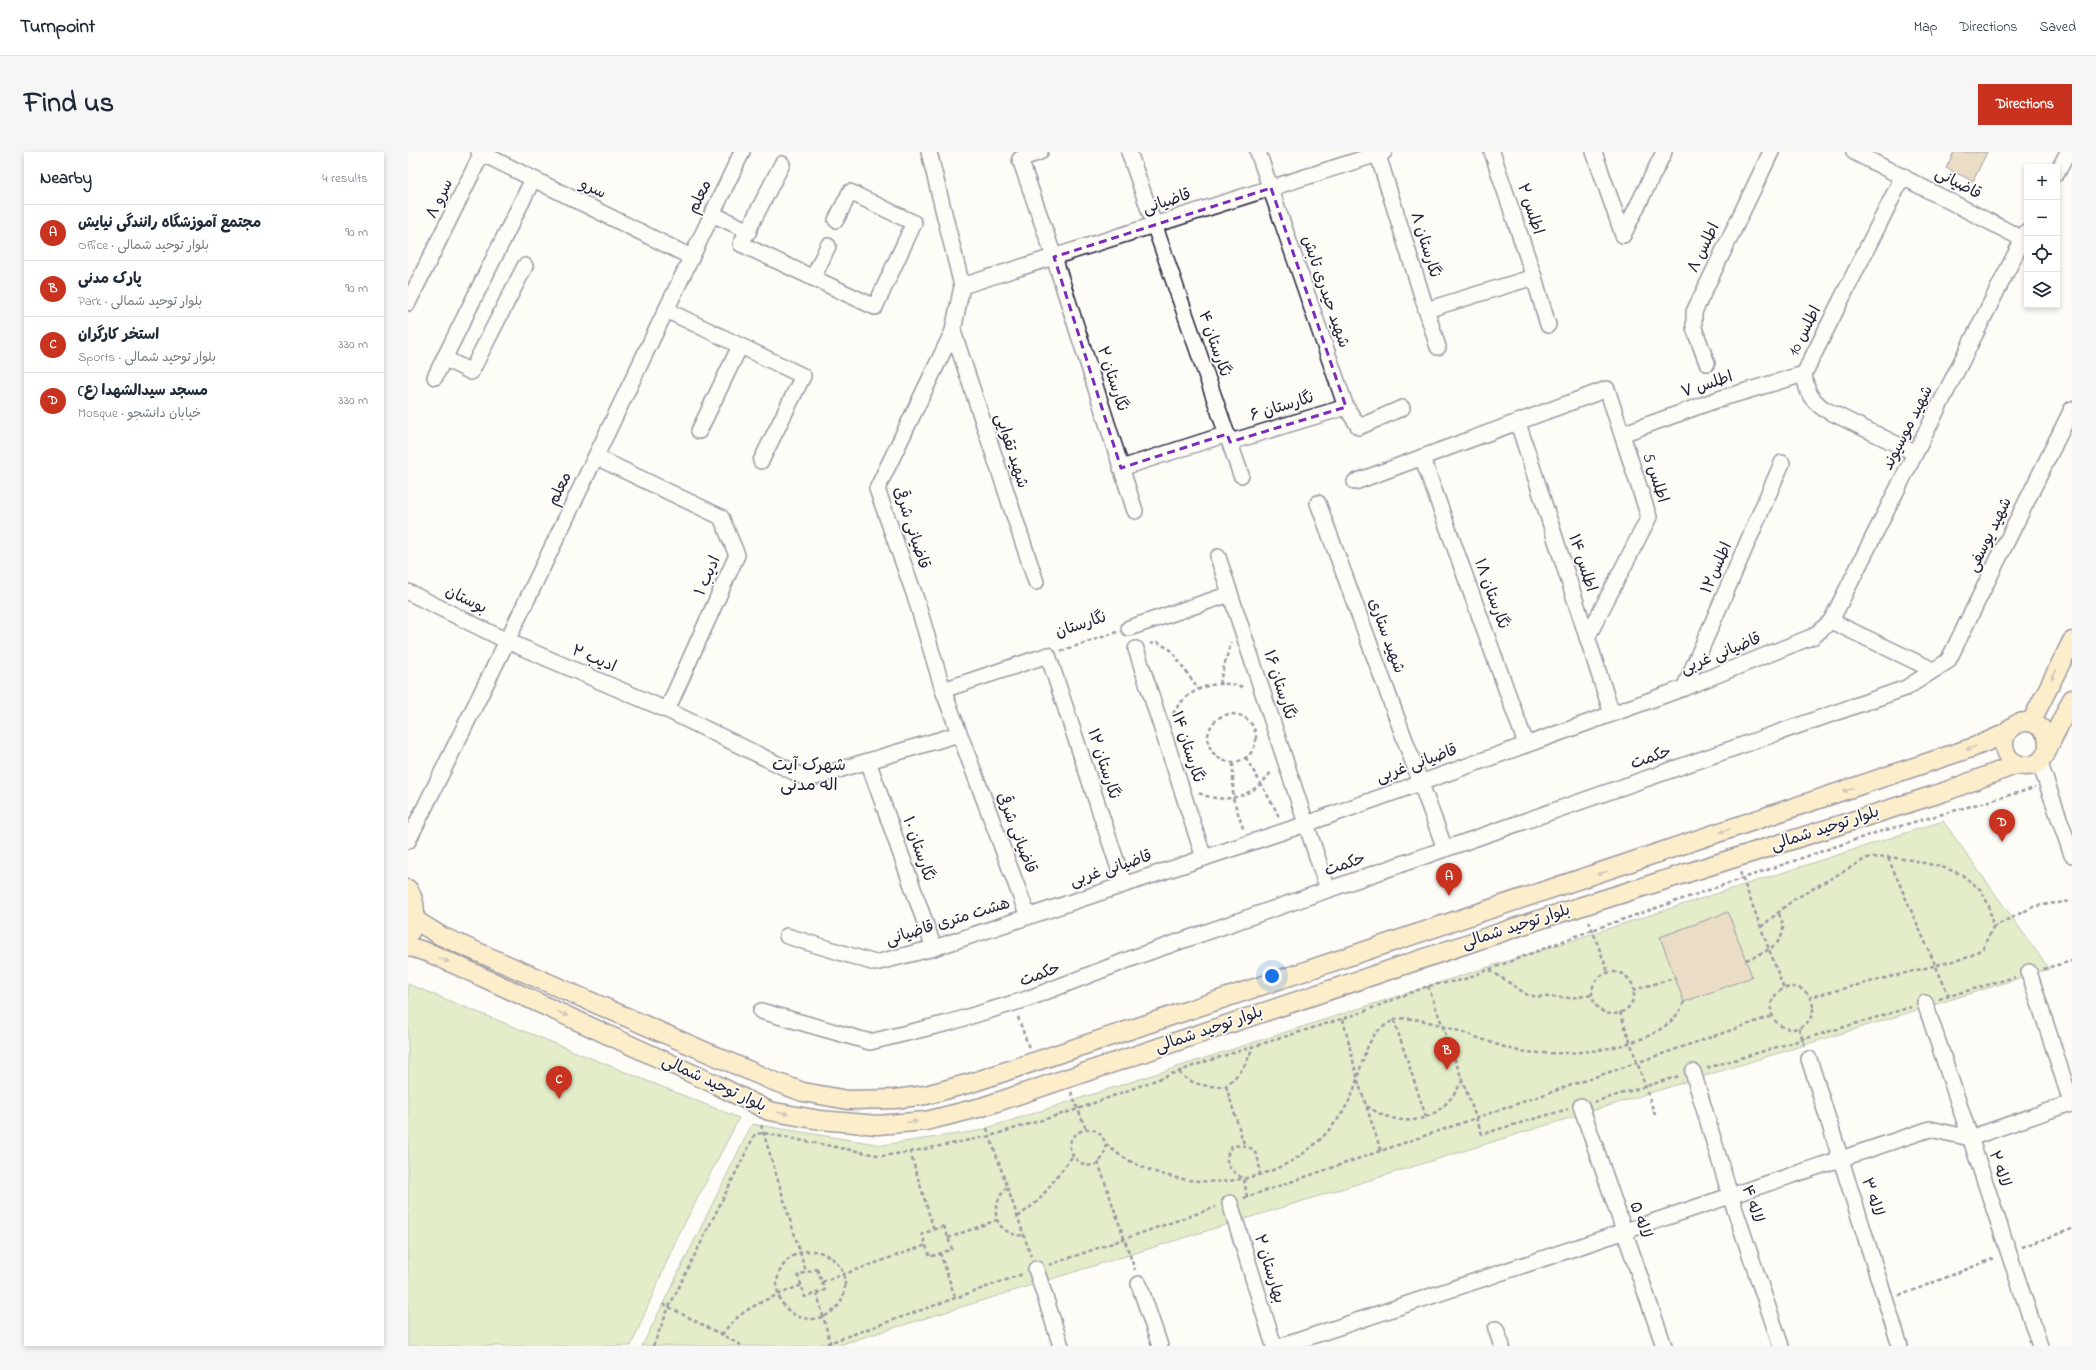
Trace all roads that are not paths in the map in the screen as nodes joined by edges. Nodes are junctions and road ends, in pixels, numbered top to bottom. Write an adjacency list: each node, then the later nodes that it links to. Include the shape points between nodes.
1 (742, 152): 19 (street, معلم)
2 (929, 152): 31 (street, قاضیانی شرقی)
3 (1040, 152): 27 (street, نگارستان ۲, via 1020,159)
4 (1129, 152): 21 (street, نگارستان ۴)
5 (1258, 152): 18 (street, شهید حیدری تابش)
6 (1492, 152): 29 (street, اطلس ۲)
7 (1594, 152): 8 (street, via 1623,235)
8 (1664, 152)
9 (1771, 152): 40 (street, اطلس ۸, via 1694,312 1694,328)
10 (1854, 152): 16 (street, قاضیانی)
11 (2068, 152): 15 (street)
12 (481, 153): 17 (street, سرو); 32 (street, سرو ۸)
13 (1380, 153): 18 (street, قاضیانی); 34 (street, نگارستان ۸)
14 (782, 164): 22 (street)
15 (2060, 167)
16 (1903, 176): 23 (street, قاضیانی); 41 (street, اطلس 10)
17 (533, 179): 26 (street, سرو); 39 (street)
18 (1271, 188): 21 (street, قاضیانی); 43 (street, شهید حیدری تابش)
19 (712, 214): 22 (street); 26 (street, معلم)
20 (836, 220): 30 (street, via 850,192 914,223 875,307)
21 (1154, 225): 27 (street, قاضیانی); 49 (street, نگارستان ۴)
22 (748, 231): 30 (street, via 741,244)
23 (2024, 235)
24 (2024, 236): 50 (street, شهید موسیوند)
25 (828, 246): 30 (street)
26 (691, 257): 33 (street, معلم)
27 (1054, 257): 31 (street, قاضیانی); 55 (street, نگارستان ۲)
28 (525, 266): 39 (street, via 471,372)
29 (1534, 277): 34 (street); 35 (street, اطلس ۲)
30 (813, 278)
31 (962, 286): 36 (street, قاضیانی شرقی)
32 (408, 303)
33 (666, 310): 37 (street); 51 (street, معلم)
34 (1426, 310): 38 (street, نگارستان ۸)
35 (1548, 325)
36 (953, 332): 61 (street, شهید تقوایی); 74 (street, قاضیانی شرقی, via 877,489 916,599)
37 (740, 346): 47 (street); 53 (street, via 803,376)
38 (1438, 347)
39 (444, 358): 42 (street)
40 (1707, 363)
41 (1804, 374): 48 (street, اطلس ۷); 50 (street, اطلس 10, via 1806,390 1814,402)
42 (435, 377)
43 (1346, 407): 44 (street, شهید حیدری تابش, via 1359,427); 49 (street, نگارستان ۶)
44 (1402, 408)
45 (2072, 409): 72 (street, شهید یوسفی, via 1948,661)
46 (1518, 423): 48 (street, اطلس 5, via 1607,389); 52 (street); 67 (street, اطلس ۱۴)
47 (699, 431)
48 (1622, 434): 67 (street, اطلس 5, via 1649,517)
49 (1228, 438): 55 (street, نگارستان ۶); 56 (street, نگارستان ۴)
50 (1915, 453): 64 (street, شهید موسیوند)
51 (596, 457): 68 (street, معلم); 76 (street, ادیب ۱, via 721,517 737,555)
52 (1422, 457): 57 (street); 81 (street, نگارستان ۱۸)
53 (761, 461)
54 (1782, 463): 73 (street, اطلس۱۲)
55 (1121, 468): 59 (street, نگارستان ۲)
56 (1241, 475)
57 (1355, 482)
58 (1318, 503): 85 (street, شهید ستاری)
59 (1135, 511)
60 (1218, 557): 63 (street, نگارستان ۱۶)
61 (1036, 582)
62 (408, 592): 68 (street, بوستان)
63 (1230, 594): 65 (street, نگارستان); 86 (street, نگارستان ۱۶)
64 (1831, 621): 66 (street, شهید موسیوند); 72 (street)
65 (1129, 628)
66 (1814, 636): 73 (street, قاضیانی غربی)
67 (1587, 638): 77 (street, اطلس ۱۴)
68 (507, 641): 76 (street, ادیب ۲); 87 (street, معلم)
69 (2072, 641): 78 (main road, one-way to 78)
70 (1136, 649): 90 (street, نگارستان ۱۴)
71 (1048, 655): 74 (street, نگارستان); 91 (street, نگارستان ۱۲)
72 (1934, 670): 88 (street, حکمت, via 1906,688)
73 (1684, 688): 77 (street, قاضیانی غربی)
74 (943, 690): 80 (street, قاضیانی شرقی)
75 (2072, 699): 82 (main road)
76 (667, 710): 83 (street, ادیب ۲, via 808,779)
77 (1612, 714): 81 (street, قاضیانی غربی)
78 (2031, 722): 79 (main road, via 2013,726); 82 (main road, via 2045,732 2048,741)
79 (2007, 733): 84 (main road, via 2004,742 2006,751 2010,759); 95 (main road, بلوار توحید شمالی, one-way to 95, via 1974,748 1034,1062 926,1095 895,1099 848,1100 803,1092 768,1079 448,939)
80 (959, 734): 83 (street, ادیب ۲); 94 (street, قاضیانی شرقی)
81 (1526, 744): 85 (street, قاضیانی غربی)
82 (2043, 756): 84 (main road, via 2027,766); 89 (street, via 2047,784)
83 (868, 762): 99 (street, نگارستان ۱۰)
84 (2018, 764): 98 (main road, بلوار توحید شمالی, one-way to 84, via 432,954 603,1032 769,1111 820,1120 877,1124 919,1121 982,1107 1583,905 1944,792)
85 (1421, 782): 86 (street, قاضیانی غربی); 88 (street, شهید ستاری)
86 (1306, 824): 90 (street, قاضیانی غربی); 93 (street, نگارستان ۱۶)
87 (408, 841)
88 (1445, 849): 93 (street, حکمت)
89 (2072, 855)
90 (1204, 858): 91 (street, قاضیانی غربی)
91 (1124, 884): 94 (street, قاضیانی غربی)
92 (408, 889): 95 (main road, via 415,906)
93 (1328, 890): 102 (street, حکمت, via 1138,956 1013,1004 870,1042)
94 (1028, 916): 99 (street, هشت متری قاضیانی)
95 (415, 920): 97 (main road)
96 (787, 936): 99 (street, هشت متری قاضیانی, via 875,963)
97 (408, 937)
98 (408, 946)
99 (934, 948)
100 (2029, 972): 105 (street)
101 (1925, 1003): 107 (street, لاله ۲)
102 (761, 1011)
103 (1809, 1060): 108 (street, لاله ۳)
104 (1693, 1072): 109 (street, لاله ۴)
105 (2072, 1104): 107 (street)
106 (1581, 1106): 111 (street, لاله ۵)
107 (1970, 1138): 108 (street, via 1930,1129); 123 (street, لاله ۲)
108 (1840, 1158): 109 (street); 122 (street, لاله ۳)
109 (1730, 1195): 111 (street); 121 (street, لاله ۴)
110 (1230, 1203): 117 (street, بهارستان ۲)
111 (1624, 1231): 118 (street); 120 (street, لاله ۵)
112 (1036, 1269): 115 (street)
113 (1139, 1284): 116 (street)
114 (1496, 1329): 119 (street)
115 (1061, 1346)
116 (1160, 1346)
117 (1274, 1346)
118 (1282, 1346)
119 (1502, 1346)
120 (1664, 1346)
121 (1781, 1346)
122 (1900, 1346)
123 (2040, 1346)

